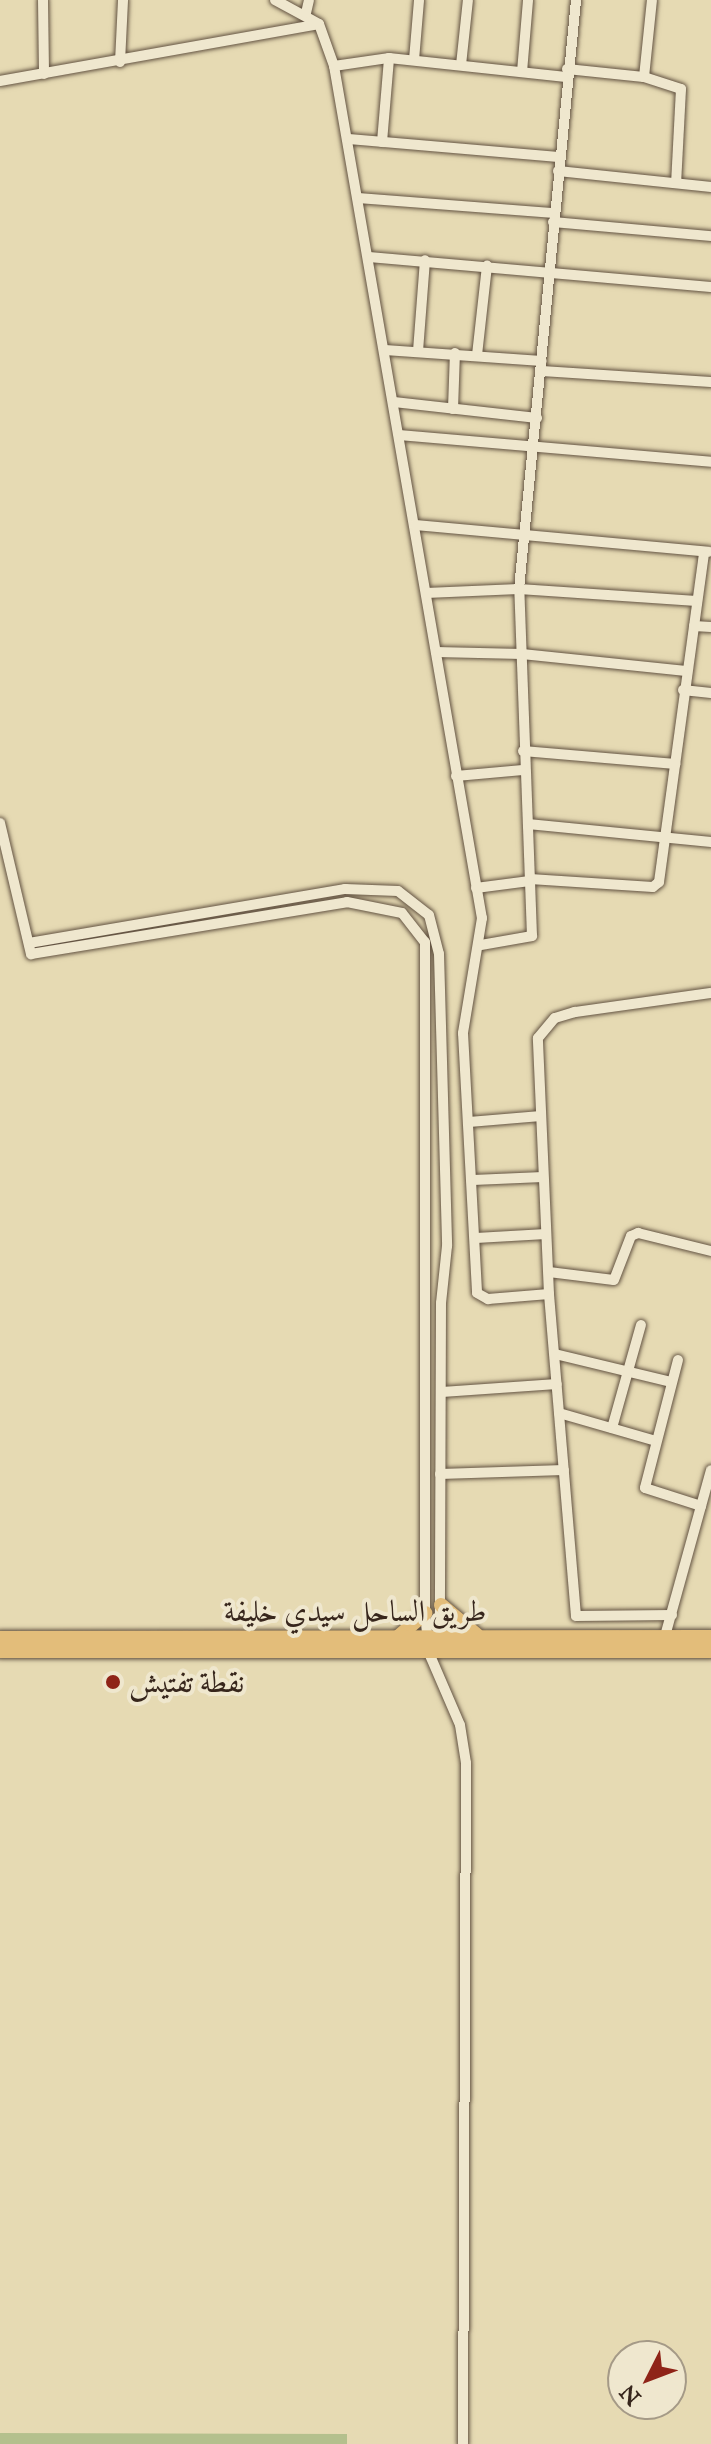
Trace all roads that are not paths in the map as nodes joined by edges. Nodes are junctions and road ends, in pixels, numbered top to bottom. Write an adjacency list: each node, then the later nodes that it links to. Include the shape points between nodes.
1 (43, 0): 19 (street)
2 (123, 0): 14 (street)
3 (275, 0): 10 (street)
4 (309, 0): 10 (street)
5 (419, 0): 13 (street)
6 (468, 0): 15 (street)
7 (528, 0): 17 (street)
8 (576, 0): 18 (street)
9 (652, 0): 20 (street)
10 (306, 13): 11 (street)
11 (319, 24): 14 (street); 16 (street)
12 (389, 58): 13 (street); 16 (street); 23 (street)
13 (414, 60): 15 (street)
14 (120, 62): 19 (street)
15 (461, 65): 17 (street)
16 (334, 66): 22 (street)
17 (522, 72): 18 (street)
18 (566, 73): 20 (street); 24 (street)
19 (44, 74): 21 (street)
20 (644, 77): 26 (street, via 674,84 684,97)
21 (0, 81)
22 (348, 139): 23 (street); 28 (street)
23 (382, 142): 24 (street)
24 (559, 157): 25 (street)
25 (558, 171): 26 (street); 29 (street)
26 (676, 183): 27 (street)
27 (711, 187)
28 (358, 198): 29 (street); 31 (street)
29 (554, 217): 30 (street); 34 (street)
30 (711, 236)
31 (369, 257): 32 (street); 36 (street)
32 (425, 260): 33 (street); 37 (street)
33 (487, 266): 34 (street); 39 (street)
34 (548, 269): 35 (street); 40 (street)
35 (711, 287)
36 (385, 350): 37 (street); 42 (street)
37 (418, 351): 38 (street)
38 (455, 353): 39 (street); 43 (street)
39 (477, 355): 40 (street)
40 (542, 366): 41 (street); 44 (street)
41 (711, 382)
42 (394, 402): 43 (street); 45 (street)
43 (453, 409): 44 (street)
44 (537, 418): 46 (street)
45 (399, 435): 46 (street); 48 (street)
46 (534, 449): 47 (street); 49 (street)
47 (711, 462)
48 (415, 525): 49 (street); 52 (street)
49 (523, 537): 50 (street); 51 (street)
50 (708, 552): 53 (street)
51 (519, 589): 52 (street); 53 (street); 57 (street)
52 (426, 593): 56 (street)
53 (697, 601): 54 (street)
54 (694, 626): 55 (street); 58 (street)
55 (711, 627)
56 (436, 652): 57 (street); 64 (street)
57 (522, 654): 58 (street); 61 (street)
58 (686, 671): 59 (street)
59 (683, 690): 60 (street); 62 (street)
60 (711, 693)
61 (523, 751): 62 (street); 63 (street)
62 (675, 764): 68 (street)
63 (523, 770): 64 (street); 66 (street)
64 (456, 776): 71 (street)
65 (0, 823): 67 (street)
66 (528, 824): 68 (street); 70 (street)
67 (1, 836): 75 (street)
68 (666, 837): 69 (street); 70 (street, via 659,882 653,887)
69 (711, 842)
70 (530, 880): 71 (street); 74 (street, via 531,938)
71 (476, 888): 74 (street)
72 (345, 889): 73 (street); 75 (street); 81 (street, via 384,888 409,895 434,926 439,954)
73 (347, 902): 75 (street); 82 (street, via 402,913 425,942)
74 (481, 945): 78 (street, via 463,1033)
75 (30, 949)
76 (711, 993): 77 (street, via 555,1018 538,1038)
77 (541, 1116): 78 (street); 79 (street)
78 (469, 1122): 80 (street)
79 (543, 1177): 80 (street); 83 (street)
80 (473, 1180): 84 (street)
81 (442, 1190): 82 (street); 88 (street, via 447,1246)
82 (429, 1191): 87 (street)
83 (546, 1234): 84 (street); 86 (street)
84 (476, 1238): 89 (street, via 481,1298)
85 (711, 1251): 86 (street, via 638,1233 631,1236 614,1280)
86 (549, 1272): 89 (street)
87 (428, 1280): 88 (street); 105 (street)
88 (443, 1282): 96 (street)
89 (549, 1294): 91 (street)
90 (641, 1325): 93 (street)
91 (555, 1354): 93 (street); 95 (street)
92 (678, 1360): 94 (street)
93 (629, 1371): 94 (street); 98 (street)
94 (672, 1382): 99 (street)
95 (557, 1384): 96 (street); 97 (street)
96 (442, 1392): 102 (street)
97 (559, 1413): 98 (street); 100 (street)
98 (612, 1428): 99 (street)
99 (656, 1441): 103 (street, via 648,1492)
100 (564, 1470): 102 (street); 107 (street)
101 (711, 1470): 103 (street)
102 (440, 1474): 104 (street)
103 (701, 1506): 106 (street)
104 (441, 1605): 108 (street); 112 (highway)
105 (425, 1613): 108 (street); 111 (highway)
106 (672, 1615): 107 (street); 110 (street)
107 (576, 1616): 109 (street)
108 (434, 1636): 111 (highway, طريق الساحل سيدي خليفة); 112 (highway, طريق الساحل سيدي خليفة); 117 (street)
109 (576, 1636): 110 (highway, طريق الساحل سيدي خليفة); 112 (highway, طريق الساحل سيدي خليفة)
110 (665, 1636): 113 (highway, طريق الساحل سيدي خليفة)
111 (398, 1637): 114 (highway, طريق الساحل سيدي خليفة)
112 (481, 1637)
113 (711, 1637)
114 (0, 1638)
115 (0, 1651): 117 (highway)
116 (711, 1651): 117 (highway)
117 (435, 1657): 118 (street, via 464,1737 466,1763)
118 (463, 2444)

